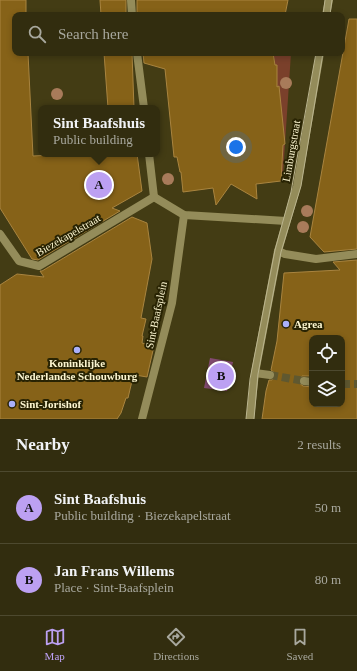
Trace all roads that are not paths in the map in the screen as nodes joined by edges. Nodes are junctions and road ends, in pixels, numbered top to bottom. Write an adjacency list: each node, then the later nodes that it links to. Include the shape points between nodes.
1 (131, 0): 3 (street)
2 (329, 0): 4 (street)
3 (132, 12)
4 (327, 12)
5 (137, 56): 7 (street)
6 (319, 56): 11 (street, Limburgstraat, via 297,186)
7 (144, 105)
8 (149, 157): 9 (street)
9 (154, 197): 10 (street); 12 (street, Biezekapelstraat, via 39,266 19,261)
10 (184, 215): 11 (street); 17 (street, Sint-Baafsplein, via 172,303)
11 (286, 221): 13 (street, Limburgstraat)
12 (0, 234)
13 (278, 251): 14 (street, via 316,259); 15 (street)
14 (357, 254)
15 (255, 373): 16 (street); 18 (street)
16 (270, 375)
17 (142, 419)
18 (250, 419)

